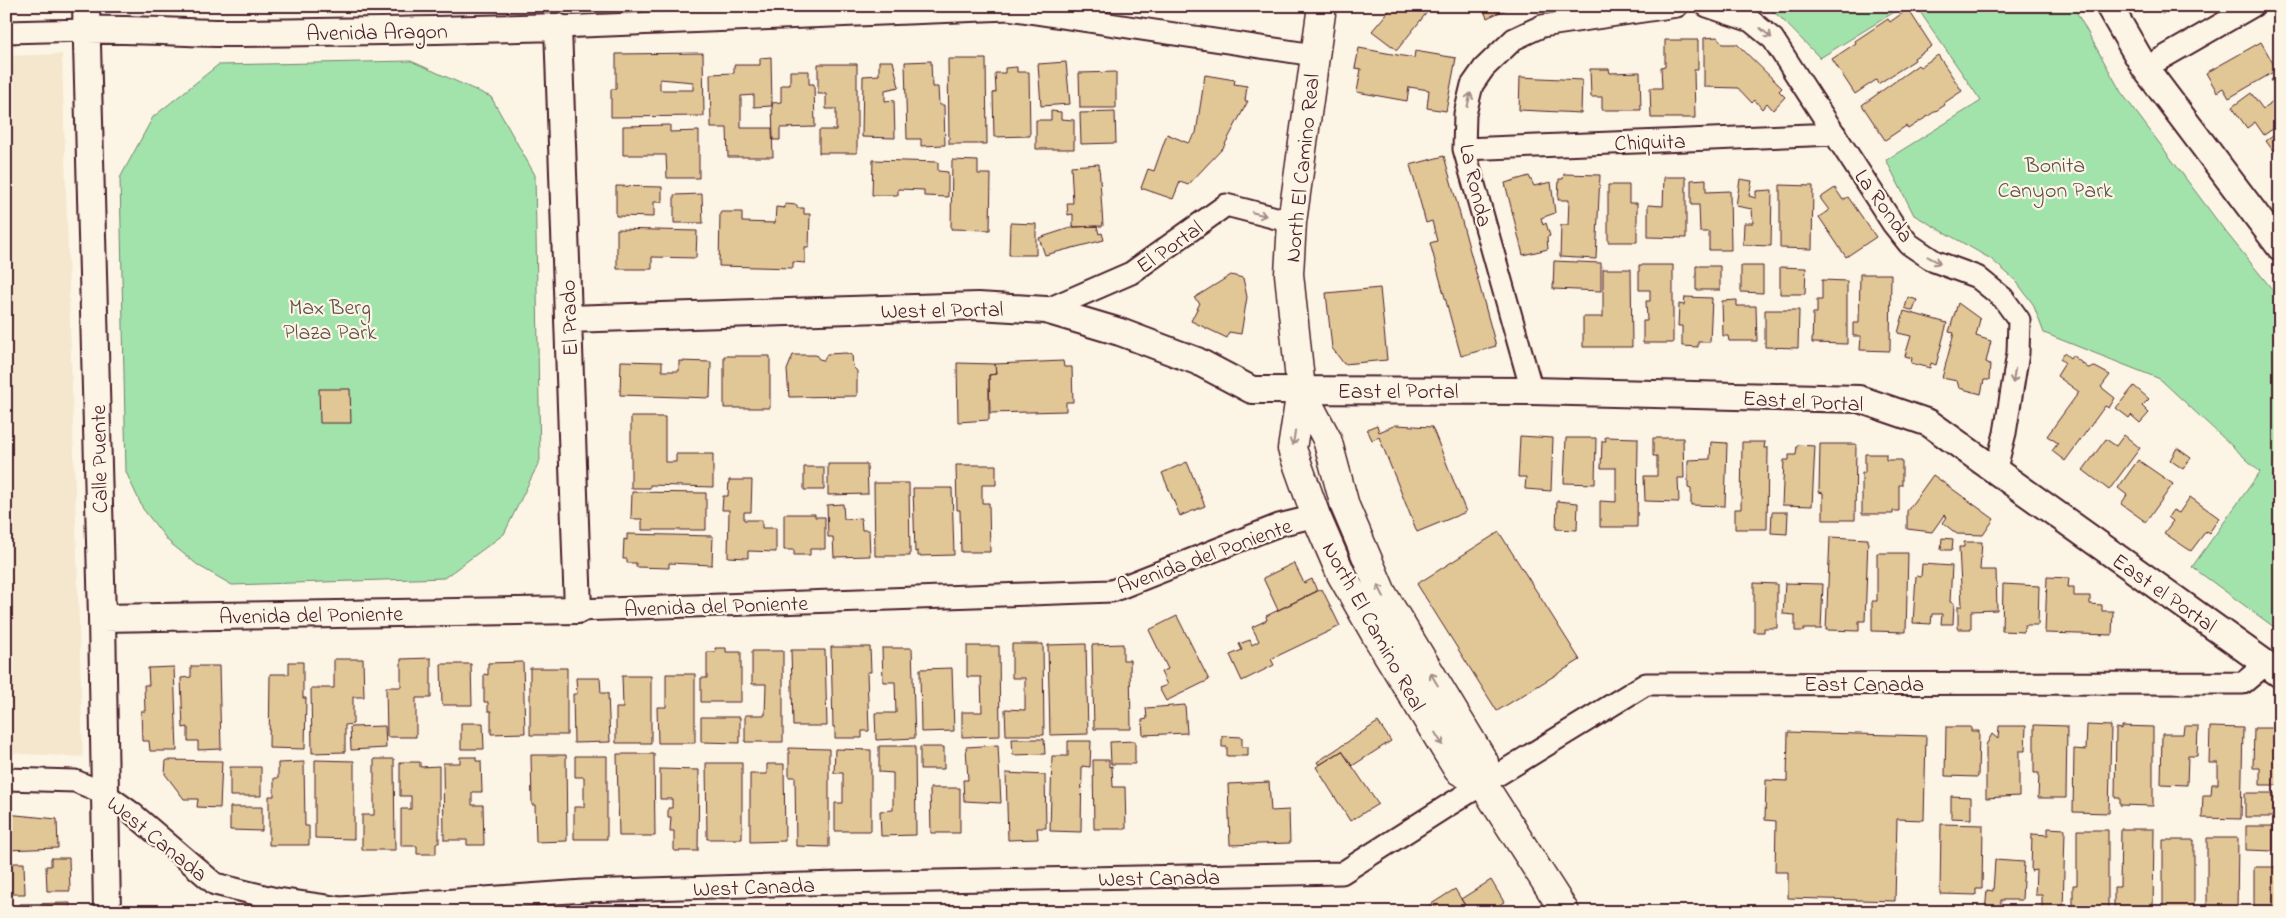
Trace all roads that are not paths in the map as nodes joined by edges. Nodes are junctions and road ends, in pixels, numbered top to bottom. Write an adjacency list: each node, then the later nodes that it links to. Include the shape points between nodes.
1 (1322, 6): 10 (main road, North El Camino Real)
2 (1677, 6): 13 (street, La Ronda, one-way to 2, via 1465,114 1472,85 1484,68 1514,40 1542,26)
3 (1707, 6): 12 (street, La Ronda, one-way to 12, via 1751,21 1773,39)
4 (2109, 6): 11 (street)
5 (2252, 6): 11 (street)
6 (1010, 8): 8 (street, Avenida Aragon); 10 (street, Avenida Aragon)
7 (86, 18): 8 (street, Avenida Aragon, via 128,29 214,33); 9 (street, Avenida Aragon); 23 (street, Calle Puente)
8 (558, 27): 17 (street, El Prado)
9 (6, 32)
10 (1314, 55): 14 (main road, North El Camino Real)
11 (2145, 68): 15 (street)
12 (1835, 134): 13 (street, Chiquita); 20 (street, La Ronda, one-way to 20, via 1909,244 1934,261 1977,277 2003,298 2019,320 2018,353 2006,433)
13 (1464, 149): 19 (street, La Ronda)
14 (1292, 222): 16 (street, El Portal, one-way to 14, via 1131,273 1226,206); 18 (main road, North El Camino Real, via 1289,274)
15 (2280, 247)
16 (1046, 310): 17 (street, West el Portal, via 978,306); 18 (street, West el Portal, via 1120,332 1197,361 1252,390)
17 (568, 319): 22 (street, El Prado)
18 (1302, 390): 19 (street, East el Portal); 21 (main road, North El Camino Real, one-way to 21, via 1292,449); 26 (main road, North El Camino Real, one-way to 18, via 1484,762 1382,593 1345,506 1327,439)
19 (1532, 390): 20 (street, East el Portal, via 1859,399 1929,423)
20 (1995, 472): 24 (street, East el Portal)
21 (1316, 516): 22 (street, Avenida del Poniente, via 1279,525 1112,591); 26 (main road, North El Camino Real, one-way to 26, via 1341,574 1458,770)
22 (578, 610): 23 (street, Avenida del Poniente)
23 (102, 618): 27 (street, Calle Puente)
24 (2273, 669): 26 (street, East Canada, via 2243,683 1646,684)
25 (6, 779): 27 (street, West Canada, via 75,781)
26 (1483, 784): 27 (street, West Canada, via 1342,874 584,891 340,908 276,899 215,884); 29 (main road, North El Camino Real)
27 (104, 793): 28 (street, Calle Puente)
28 (107, 912)
29 (1564, 912)

